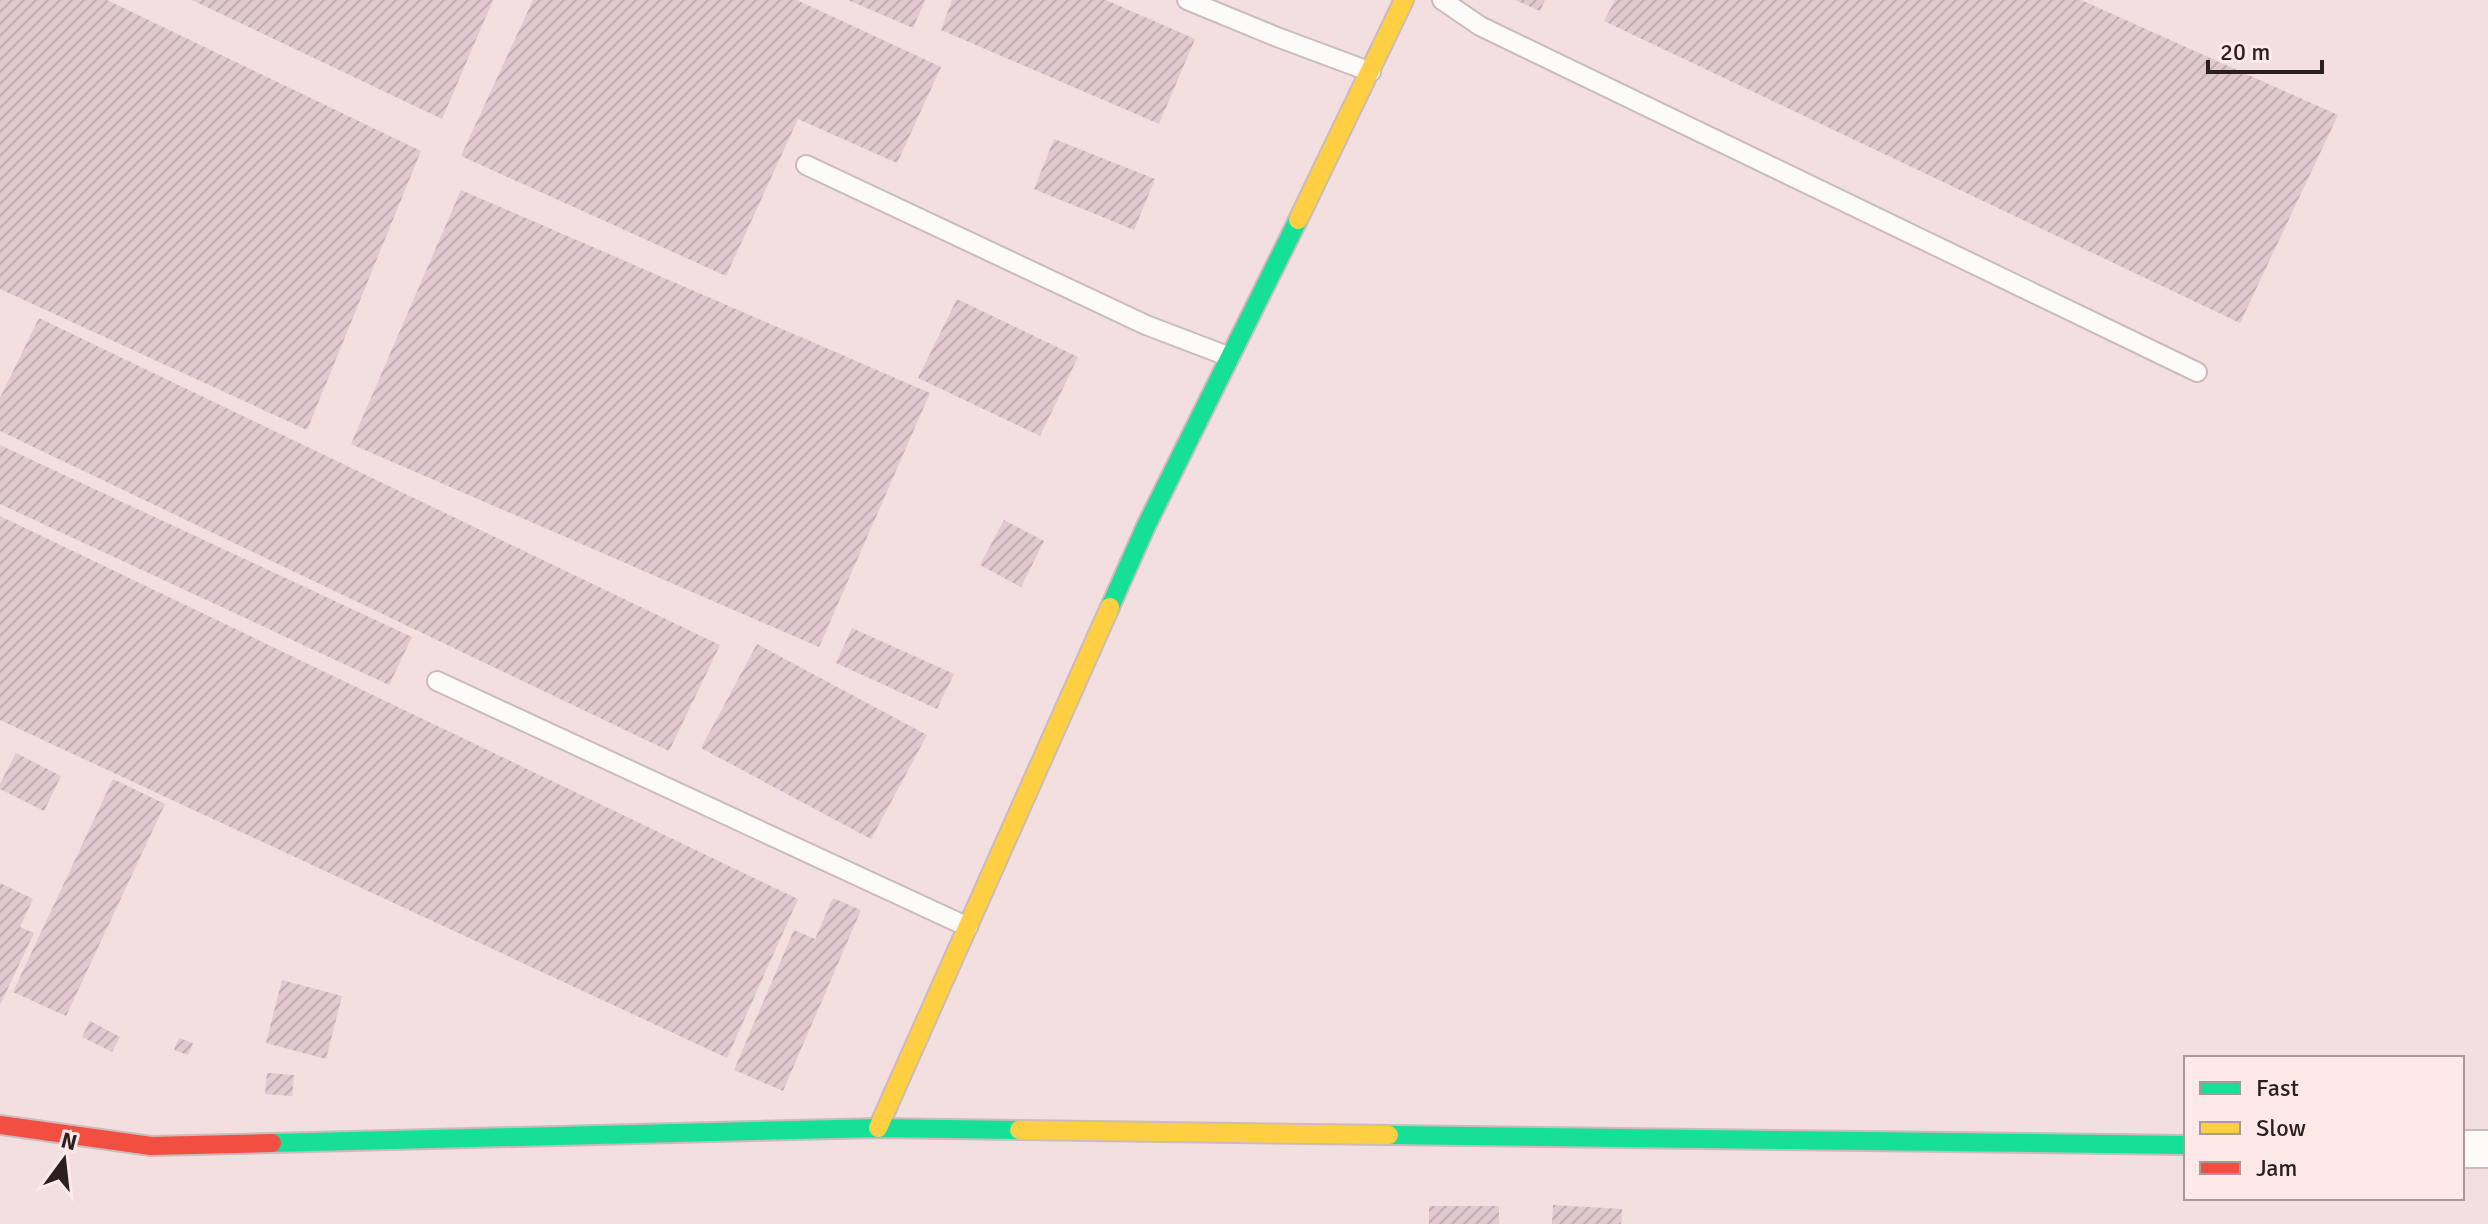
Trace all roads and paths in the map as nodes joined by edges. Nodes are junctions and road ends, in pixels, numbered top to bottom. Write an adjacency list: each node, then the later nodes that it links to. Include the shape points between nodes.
1 (1187, 0): 4 (lane)
2 (1404, 0): 4 (street)
3 (1442, 0): 7 (lane, via 1480,26)
4 (1371, 72): 6 (street)
5 (806, 165): 6 (lane, via 1146,325)
6 (1230, 357): 9 (street, via 1146,526)
7 (2197, 372)
8 (437, 681): 9 (lane)
9 (968, 927): 11 (street)
10 (0, 1125): 11 (street, via 151,1146)
11 (878, 1128): 12 (street)
12 (2184, 1145)
13 (2464, 1149): 14 (street)
14 (2488, 1149)

